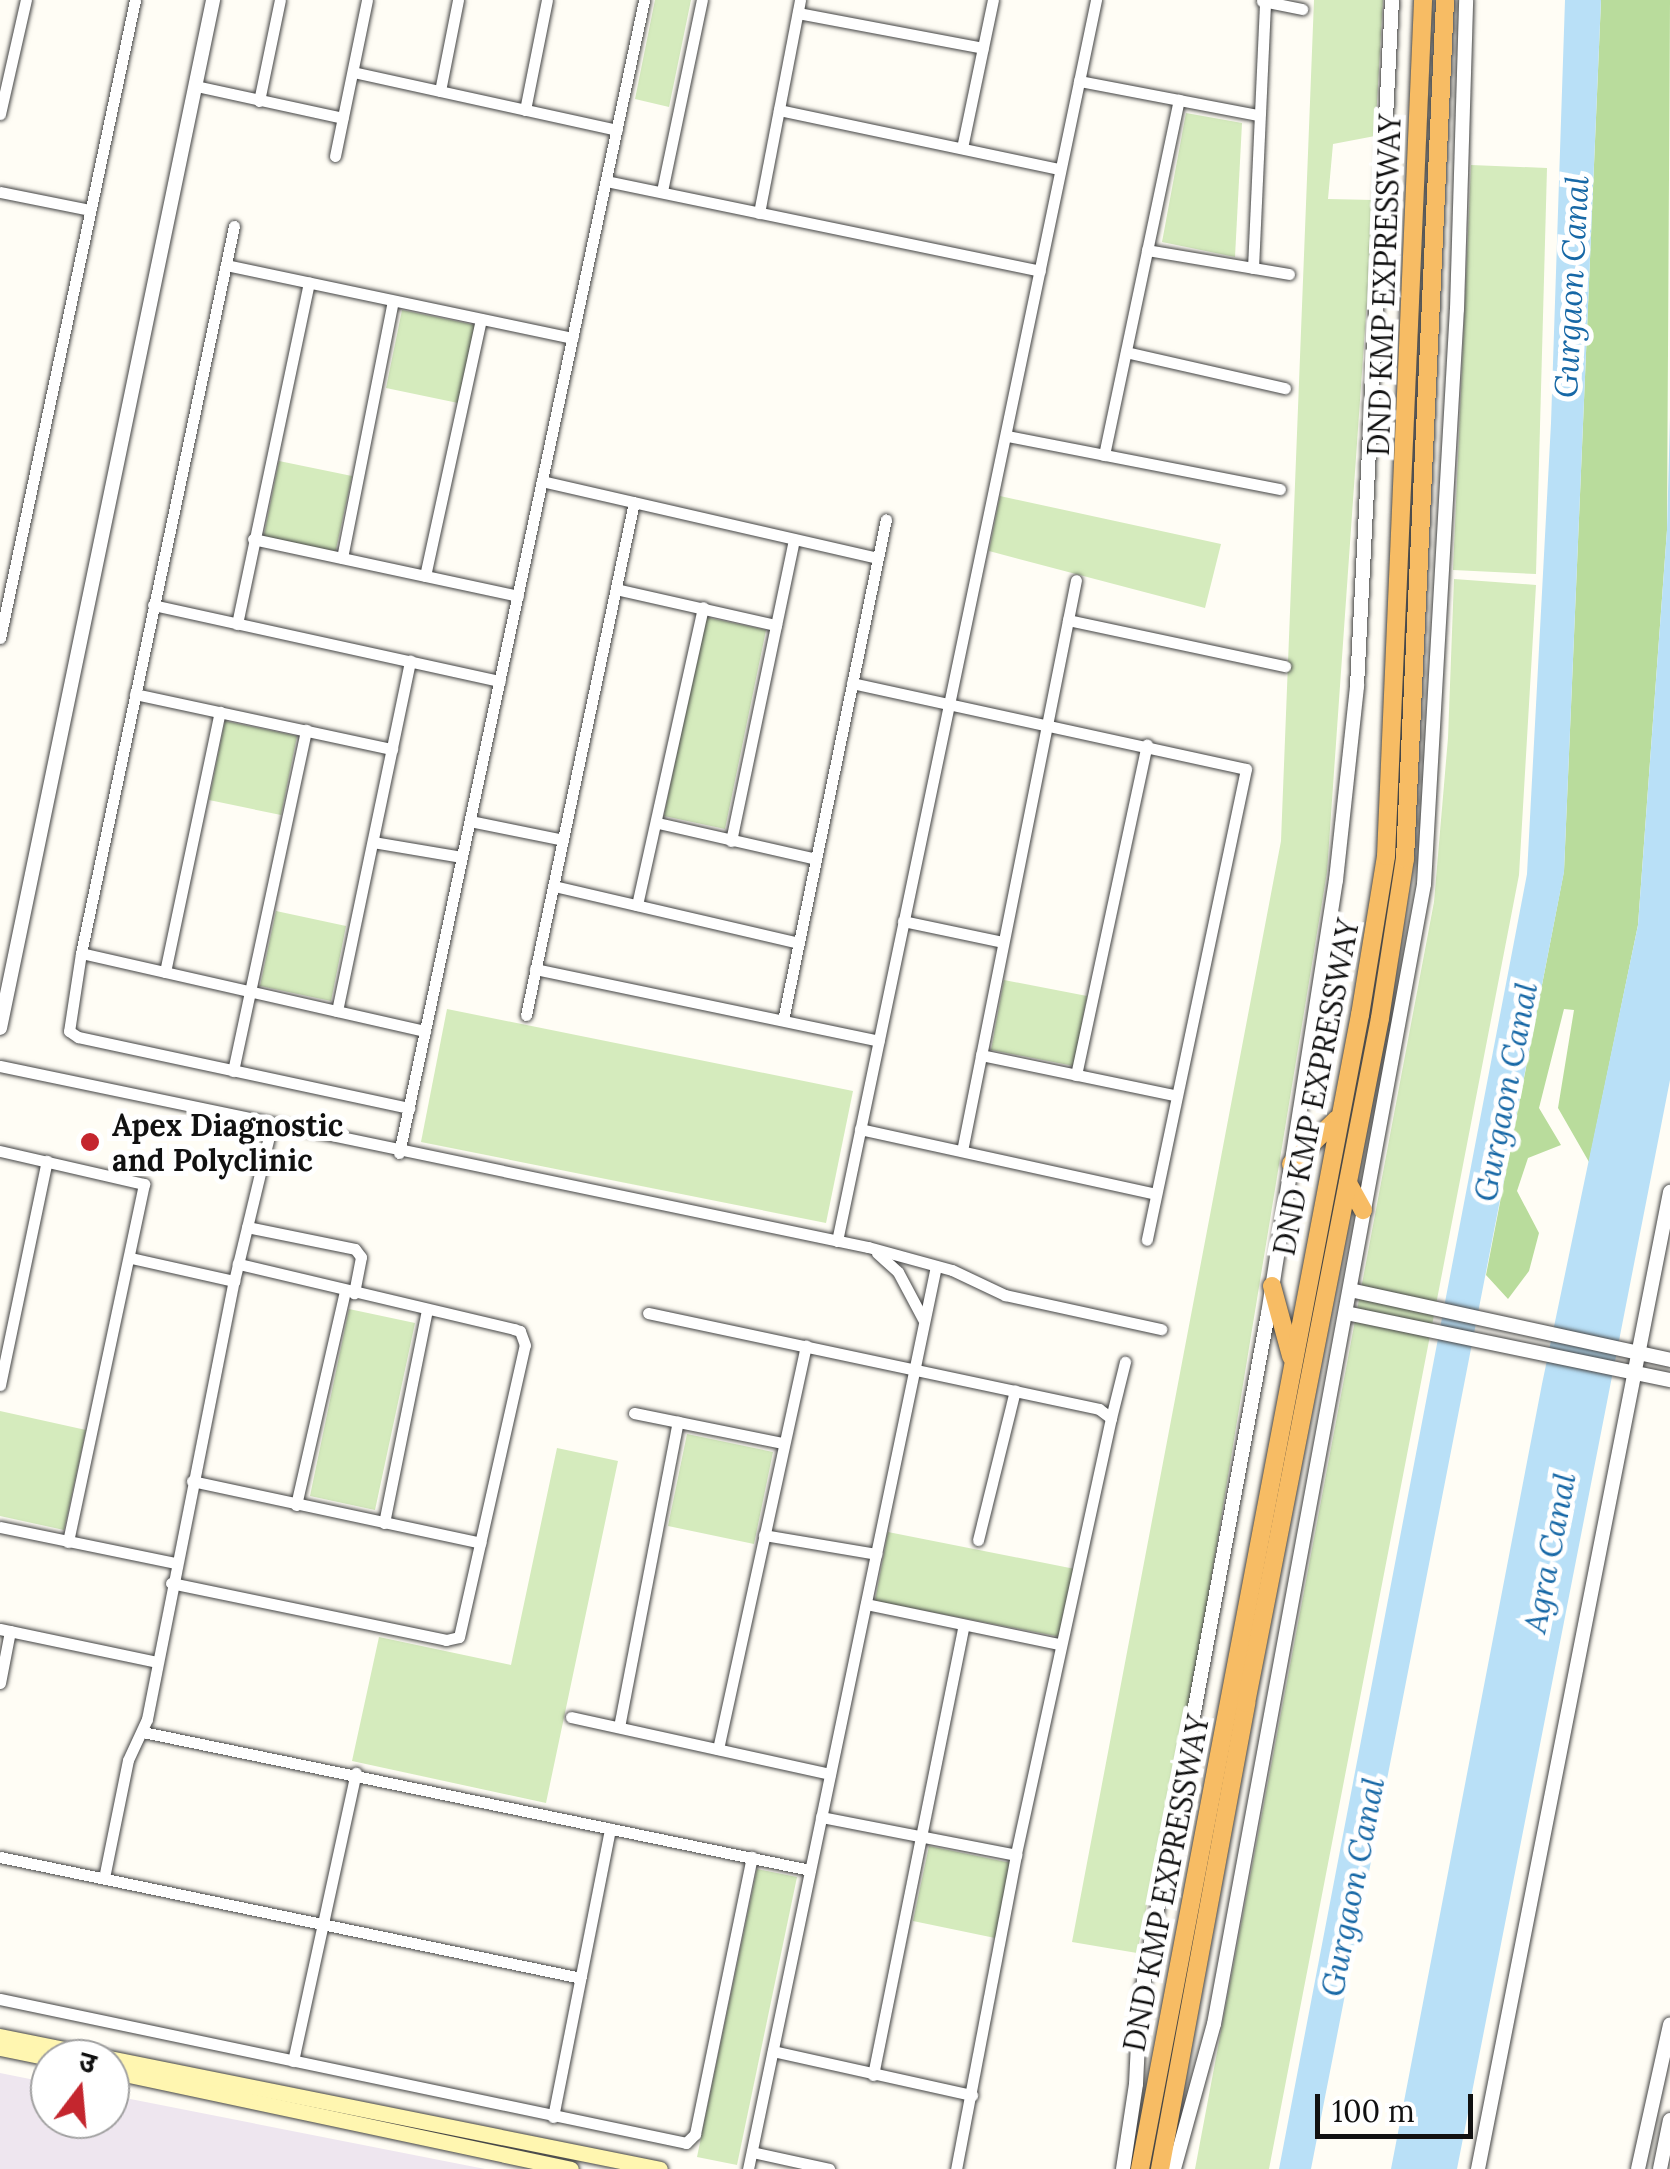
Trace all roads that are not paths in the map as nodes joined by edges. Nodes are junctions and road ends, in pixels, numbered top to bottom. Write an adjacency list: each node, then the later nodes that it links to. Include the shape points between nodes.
1 (26, 0): 28 (street)
2 (135, 0): 38 (street)
3 (213, 0): 22 (street)
4 (280, 0): 24 (street)
5 (367, 0): 20 (street)
6 (458, 0): 23 (street)
7 (547, 0): 26 (street)
8 (644, 0): 31 (street)
9 (702, 0): 37 (street)
10 (993, 0): 19 (street)
11 (1096, 0): 21 (street)
12 (1392, 0): 118 (street, via 1357,686 1336,880)
13 (1424, 0): 111 (highway, DND KMP EXPRESSWAY, via 1386,856)
14 (1444, 0): 119 (highway, DND KMP EXPRESSWAY, via 1406,858)
15 (1466, 0): 122 (street, via 1424,884)
16 (1262, 1): 18 (street); 29 (street)
17 (799, 7): 19 (street); 27 (street)
18 (1302, 9)
19 (983, 48): 32 (street)
20 (353, 72): 23 (street); 30 (street)
21 (1079, 80): 25 (street); 34 (street)
22 (196, 86): 24 (street); 102 (street)
23 (440, 91): 26 (street)
24 (258, 100): 30 (street)
25 (1178, 100): 29 (street); 41 (street)
26 (526, 110): 31 (street)
27 (779, 110): 32 (street); 39 (street)
28 (0, 114)
29 (1258, 116): 43 (street)
30 (342, 118): 33 (street)
31 (617, 130): 35 (street)
32 (962, 148): 34 (street)
33 (335, 156)
34 (1060, 169): 44 (street)
35 (606, 181): 37 (street); 49 (street)
36 (0, 192): 38 (street)
37 (662, 192): 39 (street)
38 (90, 210): 71 (street)
39 (759, 213): 44 (street)
40 (234, 226): 42 (street)
41 (1146, 250): 43 (street); 50 (street)
42 (226, 266): 46 (street); 66 (street)
43 (1253, 268): 45 (street)
44 (1040, 271): 52 (street)
45 (1289, 274)
46 (309, 283): 47 (street); 58 (street)
47 (393, 301): 48 (street); 60 (street)
48 (482, 319): 49 (street); 62 (street)
49 (572, 338): 54 (street)
50 (1126, 352): 51 (street); 53 (street)
51 (1284, 388)
52 (1008, 436): 53 (street); 77 (street)
53 (1104, 455): 55 (street)
54 (542, 481): 56 (street); 65 (street)
55 (1280, 489)
56 (634, 502): 59 (street); 64 (street)
57 (886, 519): 61 (street)
58 (253, 539): 60 (street); 69 (street)
59 (794, 540): 61 (street); 70 (street)
60 (342, 558): 62 (street)
61 (877, 558): 75 (street)
62 (425, 576): 65 (street)
63 (1076, 580): 68 (street)
64 (616, 589): 67 (street); 85 (street)
65 (518, 596): 74 (street)
66 (152, 606): 69 (street); 76 (street)
67 (703, 607): 70 (street); 84 (street)
68 (1068, 620): 73 (street); 79 (street)
69 (237, 624): 72 (street)
70 (776, 625): 86 (street)
71 (0, 638)
72 (410, 662): 74 (street); 82 (street)
73 (1285, 666)
74 (500, 681): 83 (street)
75 (852, 683): 77 (street); 89 (street)
76 (134, 694): 78 (street); 95 (street)
77 (948, 703): 79 (street); 92 (street)
78 (220, 712): 80 (street); 97 (street)
79 (1047, 724): 81 (street); 93 (street)
80 (306, 730): 82 (street); 98 (street)
81 (1147, 745): 108 (street); 109 (street, via 1242,765 1246,772)
82 (392, 749): 87 (street)
83 (470, 821): 85 (street); 88 (street)
84 (658, 824): 86 (street); 91 (street)
85 (563, 840): 90 (street)
86 (731, 841): 89 (street)
87 (372, 842): 88 (street); 99 (street)
88 (462, 858): 103 (street)
89 (816, 859): 94 (street)
90 (554, 886): 91 (street); 96 (street)
91 (638, 905): 94 (street)
92 (903, 920): 93 (street); 104 (street)
93 (1003, 942): 105 (street)
94 (798, 943): 101 (street)
95 (81, 953): 97 (street); 107 (street, via 72,1035)
96 (535, 969): 100 (street); 101 (street)
97 (165, 972): 98 (street)
98 (250, 991): 99 (street); 107 (street)
99 (337, 1011): 103 (street)
100 (526, 1015)
101 (783, 1020): 104 (street)
102 (0, 1028)
103 (425, 1031): 110 (street)
104 (879, 1041): 113 (street)
105 (981, 1055): 108 (street); 115 (street)
106 (0, 1066): 112 (street)
107 (233, 1071): 110 (street)
108 (1076, 1075): 109 (street)
109 (1176, 1095): 121 (street)
110 (409, 1108): 116 (street)
111 (1337, 1120): 118 (highway); 144 (highway, DND KMP EXPRESSWAY)
112 (272, 1124): 116 (street); 123 (street)
113 (860, 1128): 115 (street); 125 (street)
114 (0, 1150): 117 (street)
115 (962, 1151): 121 (street)
116 (400, 1153): 125 (street)
117 (47, 1161): 127 (street, via 144,1184); 149 (street)
118 (1291, 1164): 131 (street)
119 (1348, 1183): 122 (highway); 208 (highway, DND KMP EXPRESSWAY)
120 (1670, 1192): 142 (street)
121 (1156, 1194): 124 (street)
122 (1364, 1210): 132 (street)
123 (247, 1227): 128 (street); 133 (street, via 354,1249 361,1257)
124 (1147, 1240)
125 (837, 1241): 126 (street)
126 (868, 1248): 129 (street); 137 (street, via 898,1272)
127 (130, 1258): 130 (street); 161 (street)
128 (238, 1264): 130 (street); 133 (street)
129 (936, 1266): 137 (street); 138 (street, via 1004,1294)
130 (234, 1281): 155 (street)
131 (1272, 1286): 144 (highway); 206 (street, via 1140,2003)
132 (1350, 1290): 136 (street); 139 (street)
133 (349, 1292): 134 (street); 156 (street)
134 (427, 1310): 157 (street); 162 (street, via 514,1329 524,1337)
135 (648, 1313): 140 (street)
136 (1346, 1314): 141 (street); 209 (street, via 1214,2024)
137 (924, 1323): 146 (street)
138 (1162, 1329)
139 (1539, 1329): 141 (street); 142 (street)
140 (806, 1344): 146 (street); 154 (street)
141 (1524, 1347): 147 (street)
142 (1633, 1350): 143 (street); 147 (street)
143 (1670, 1360)
144 (1292, 1361): 207 (highway, DND KMP EXPRESSWAY)
145 (1125, 1362): 152 (street)
146 (914, 1370): 150 (street); 163 (street)
147 (1630, 1370): 148 (street); 210 (street)
148 (1670, 1380)
149 (0, 1385)
150 (1015, 1390): 152 (street, via 1099,1409); 160 (street)
151 (634, 1413): 153 (street)
152 (1111, 1418): 169 (street)
153 (678, 1422): 154 (street); 173 (street)
154 (783, 1443): 159 (street)
155 (192, 1481): 156 (street); 164 (street)
156 (296, 1505): 157 (street)
157 (384, 1523): 162 (street)
158 (0, 1527): 161 (street)
159 (764, 1535): 163 (street); 175 (street)
160 (978, 1540)
161 (68, 1542): 164 (street)
162 (480, 1544): 165 (street, via 462,1630 452,1641)
163 (876, 1554): 166 (street)
164 (176, 1564): 165 (street)
165 (171, 1583): 170 (street)
166 (866, 1604): 167 (street); 177 (street)
167 (964, 1625): 169 (street); 180 (street)
168 (5, 1630): 170 (street); 171 (street)
169 (1060, 1644): 182 (street)
170 (157, 1662): 174 (street)
171 (0, 1683)
172 (571, 1716): 173 (street)
173 (618, 1727): 175 (street)
174 (143, 1732): 176 (street); 185 (street, via 128,1760)
175 (718, 1749): 177 (street)
176 (356, 1773): 179 (street); 186 (street)
177 (830, 1774): 178 (street)
178 (822, 1817): 180 (street); 184 (street)
179 (610, 1829): 181 (street); 187 (street)
180 (921, 1838): 182 (street); 196 (street)
181 (752, 1856): 184 (street); 198 (street, via 693,2139 686,2144)
182 (1016, 1856): 197 (street)
183 (0, 1857): 185 (street)
184 (810, 1870): 192 (street)
185 (104, 1878): 186 (street)
186 (323, 1923): 187 (street); 194 (street)
187 (581, 1978): 198 (street)
188 (0, 1999): 194 (street)
189 (1670, 2025): 211 (street)
190 (0, 2036): 202 (main road)
191 (0, 2048): 193 (main road)
192 (773, 2050): 196 (street); 200 (street)
193 (30, 2054)
194 (294, 2061): 198 (street)
195 (130, 2075): 201 (main road)
196 (873, 2075): 197 (street)
197 (972, 2094): 205 (street)
198 (553, 2117)
199 (1670, 2120): 212 (street)
200 (752, 2152): 203 (street); 204 (street)
201 (572, 2169)
202 (660, 2169)
203 (748, 2169)
204 (828, 2169)
205 (956, 2169)
206 (1122, 2169)
207 (1140, 2169)
208 (1160, 2169)
209 (1174, 2169)
210 (1478, 2169)
211 (1638, 2169)
212 (1660, 2169)

